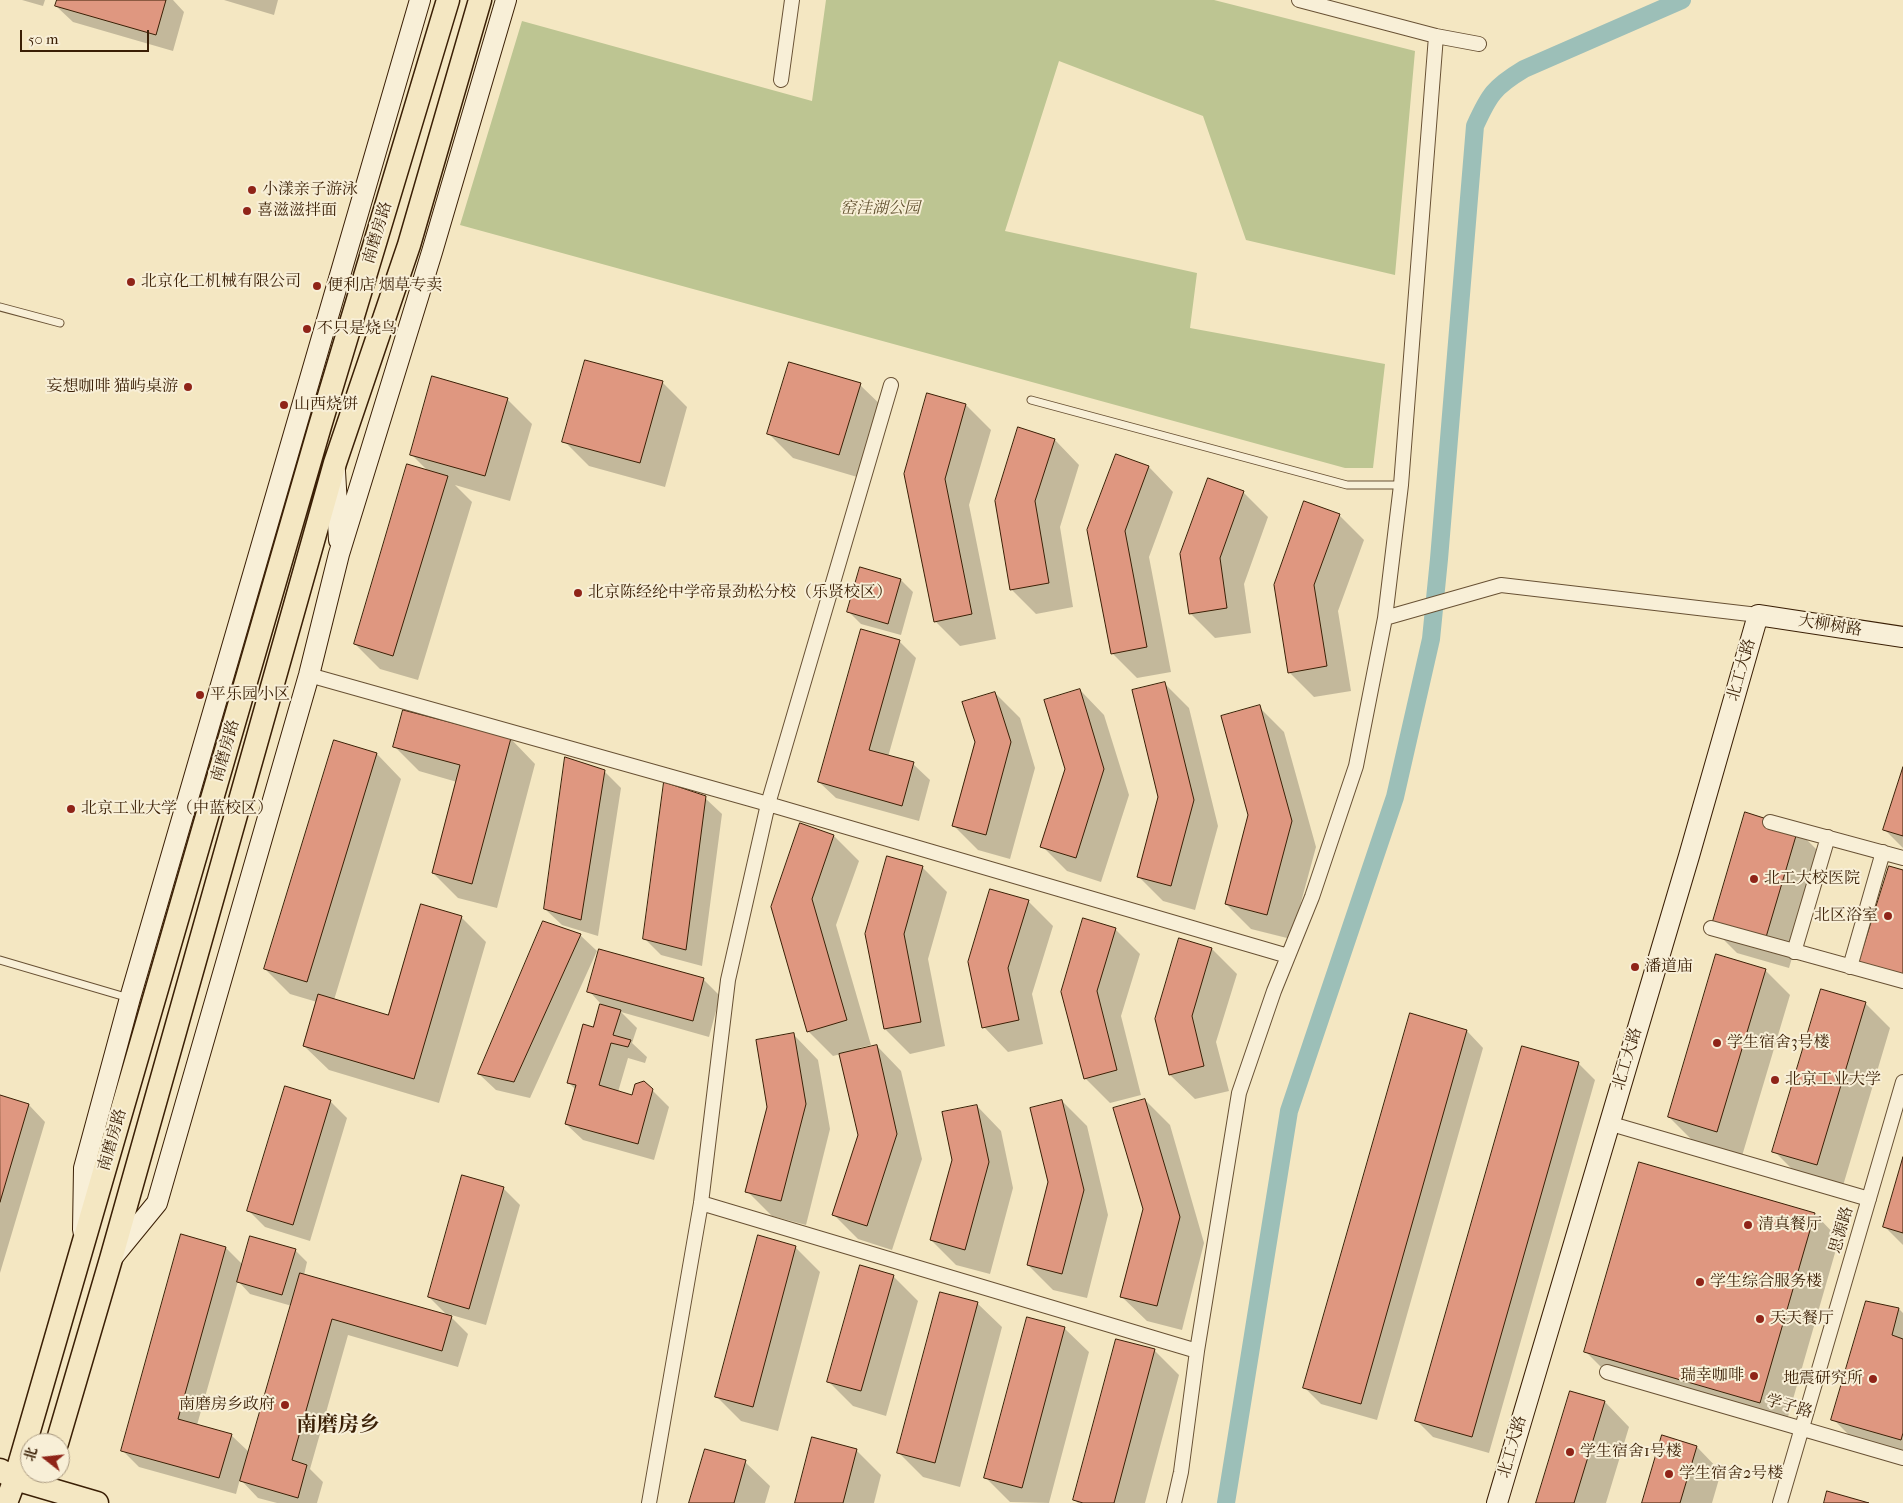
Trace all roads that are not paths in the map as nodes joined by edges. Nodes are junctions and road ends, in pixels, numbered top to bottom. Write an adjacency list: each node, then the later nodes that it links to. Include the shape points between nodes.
1 (420, 0): 17 (street)
2 (448, 0): 14 (main road, 南磨房路)
3 (480, 0): 15 (main road, 南磨房路, via 409,245)
4 (506, 0): 18 (street)
5 (792, 0): 9 (street)
6 (1299, 0): 7 (street)
7 (1436, 36): 8 (street); 16 (street)
8 (1479, 44)
9 (781, 80)
10 (0, 307): 11 (lane)
11 (60, 323)
12 (891, 385): 23 (street)
13 (1031, 400): 16 (lane, via 1347,485)
14 (320, 426): 17 (street); 39 (main road, 南磨房路)
15 (335, 462): 18 (street); 40 (main road, 南磨房路)
16 (1401, 485): 20 (street)
17 (268, 528): 34 (street)
18 (339, 554): 22 (street)
19 (1758, 614): 20 (street, via 1501,585); 21 (street, 大柳树路); 36 (street, 北工大路)
20 (1385, 618): 30 (street, via 1356,766 1312,898)
21 (1903, 636)
22 (309, 675): 23 (street); 40 (street, via 157,1204)
23 (768, 804): 30 (street); 38 (street, via 728,980)
24 (1770, 822): 25 (street)
25 (1828, 837): 26 (street); 29 (street)
26 (1883, 852): 27 (street); 32 (street)
27 (1903, 858)
28 (1711, 928): 29 (street)
29 (1794, 952): 32 (street)
30 (1288, 956): 41 (street, via 1239,1093)
31 (0, 960): 34 (lane)
32 (1850, 967): 33 (street)
33 (1903, 981)
34 (130, 998): 39 (street, via 84,1168)
35 (1903, 1082): 37 (street, 思源路)
36 (1608, 1123): 37 (street); 52 (street, 北工大路)
37 (1869, 1199): 43 (street, 思源路)
38 (701, 1203): 41 (street); 50 (street)
39 (82, 1247): 46 (main road, 南磨房路)
40 (111, 1259): 44 (main road, 南磨房路)
41 (1197, 1351): 51 (street)
42 (1607, 1372): 43 (street, 学子路)
43 (1802, 1429): 45 (street, 学子路); 53 (street, 思源路)
44 (60, 1433)
45 (1903, 1458)
46 (8, 1474): 47 (main road); 48 (main road, 南磨房路)
47 (44, 1488): 49 (main road)
48 (6, 1503)
49 (97, 1503)
50 (649, 1503)
51 (1174, 1503)
52 (1497, 1503)
53 (1780, 1503)

